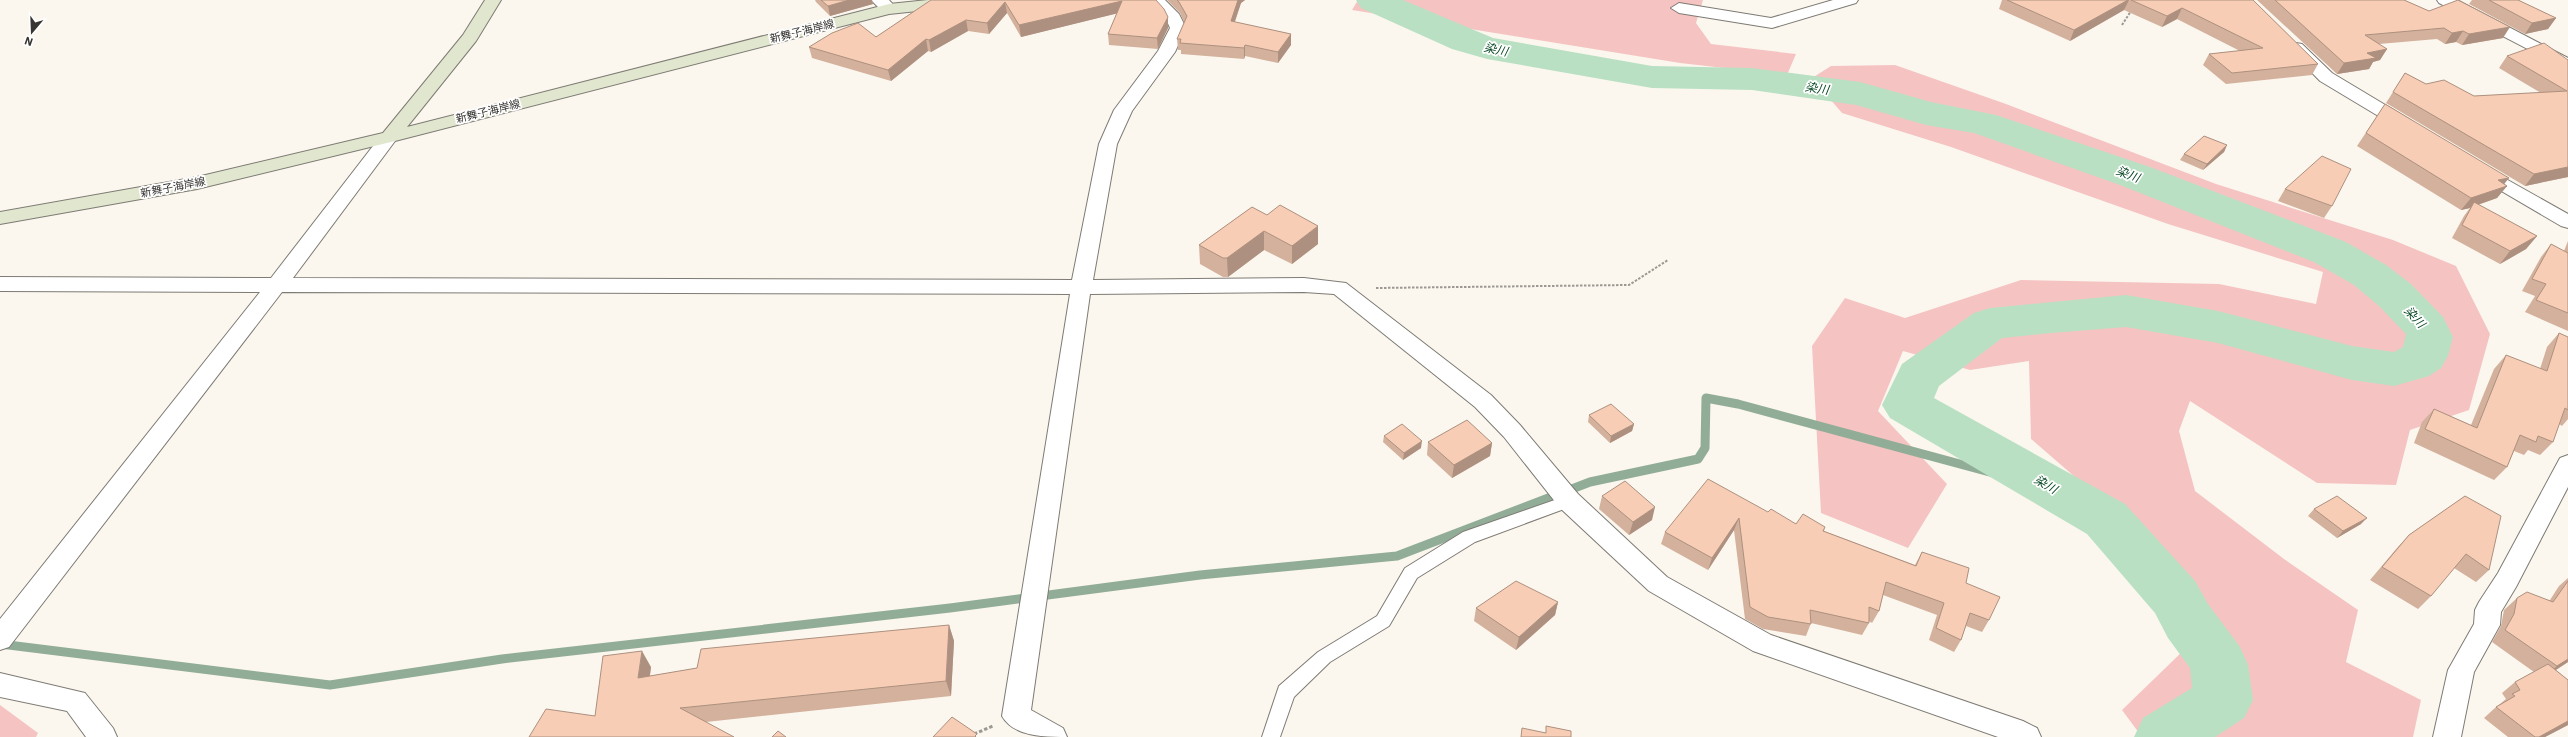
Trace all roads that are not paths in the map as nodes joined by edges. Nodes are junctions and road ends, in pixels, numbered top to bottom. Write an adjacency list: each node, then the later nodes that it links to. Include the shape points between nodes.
1 (493, 0): 11 (main road, via 470,37)
2 (975, 0): 6 (main road, 新舞子海岸線)
3 (1156, 0): 17 (street, via 1173,17 1178,28 1170,46 1123,110 1108,144)
4 (1850, 0): 7 (street, via 1772,23)
5 (2444, 0): 9 (street)
6 (884, 4): 11 (main road, 新舞子海岸線)
7 (1680, 8)
8 (2286, 38): 10 (street, via 2326,77)
9 (2568, 65)
10 (2419, 134)
11 (389, 137): 13 (main road, 新舞子海岸線, via 197,183); 16 (street)
12 (2466, 162): 14 (street)
13 (0, 218)
14 (2568, 222)
15 (0, 284): 16 (street)
16 (277, 284): 17 (street); 20 (street)
17 (1081, 287): 19 (street, via 1304,285 1339,288 1483,401); 23 (street, via 1016,716)
18 (2568, 464): 26 (street, via 2508,580 2488,610 2487,625 2461,670)
19 (1569, 501): 24 (lane, via 1469,537 1411,573 1383,621 1324,657 1286,692); 25 (street, via 1658,584 1762,643)
20 (0, 639)
21 (0, 685): 22 (street, via 75,701)
22 (103, 737)
23 (1052, 737)
24 (1271, 737)
25 (2027, 737)
26 (2448, 737)

